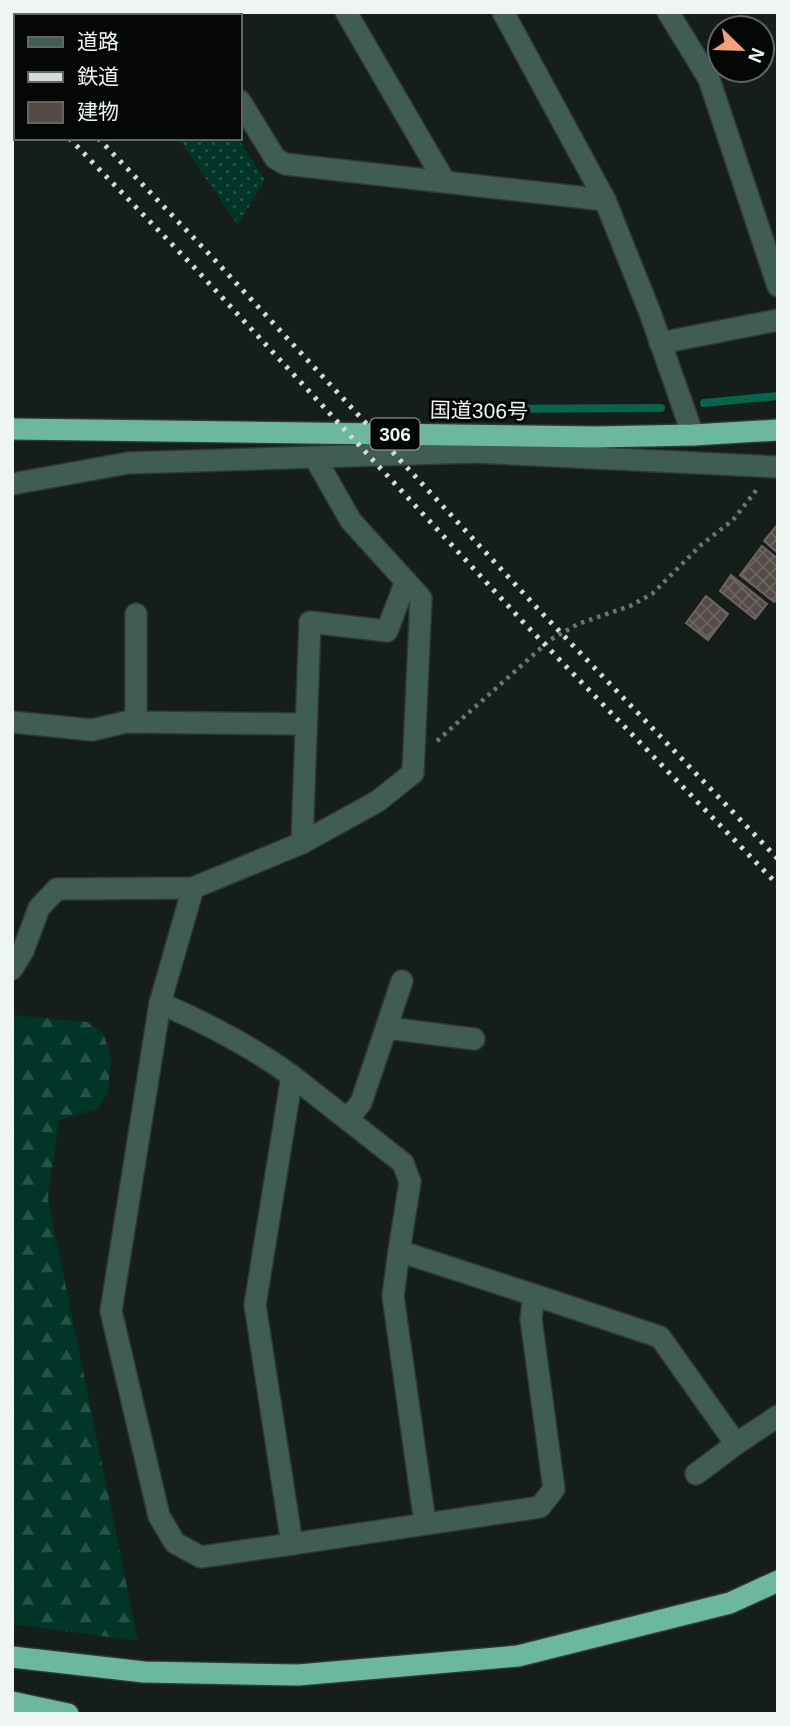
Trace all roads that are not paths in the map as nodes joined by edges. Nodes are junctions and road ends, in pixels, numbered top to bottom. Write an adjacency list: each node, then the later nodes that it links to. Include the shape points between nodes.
1 (346, 12): 5 (street)
2 (503, 12): 6 (street)
3 (668, 12): 7 (street, via 709,79)
4 (242, 104): 5 (street, via 275,158 285,164)
5 (445, 182): 6 (street)
6 (605, 200): 9 (street)
7 (778, 286)
8 (778, 320): 9 (street)
9 (660, 343): 12 (street)
10 (12, 429): 12 (highway, 国道306号 / 306)
11 (778, 430): 12 (highway, 国道306号 / 306)
12 (693, 435)
13 (315, 458): 14 (street, via 474,452); 15 (street, via 128,463); 16 (street, via 351,521)
14 (772, 467)
15 (12, 484)
16 (406, 580): 20 (street, via 387,631 310,622); 21 (street, via 421,598 413,773 379,801)
17 (136, 614): 19 (street)
18 (12, 722): 19 (street, via 92,730)
19 (136, 722): 20 (street)
20 (306, 724): 21 (street)
21 (302, 843): 22 (street)
22 (193, 888): 23 (street, via 57,889 39,908); 25 (street)
23 (12, 969)
24 (402, 981): 26 (street)
25 (160, 1003): 28 (street); 36 (street, via 111,1311 159,1516 175,1543 201,1557)
26 (387, 1028): 27 (street); 29 (street, via 361,1103)
27 (474, 1039)
28 (292, 1076): 29 (street); 36 (street, via 255,1305)
29 (348, 1118): 30 (street, via 403,1163 410,1182)
30 (399, 1251): 31 (street); 35 (street, via 393,1296)
31 (534, 1295): 33 (street, via 660,1337); 35 (street, via 531,1320 554,1489 540,1507)
32 (778, 1416): 33 (street)
33 (736, 1444): 34 (street)
34 (696, 1474)
35 (425, 1523): 36 (street)
36 (292, 1544)
37 (778, 1581): 38 (highway, via 730,1603 519,1656 298,1675 144,1672)
38 (12, 1657)
39 (12, 1702): 40 (highway)
40 (68, 1714)

